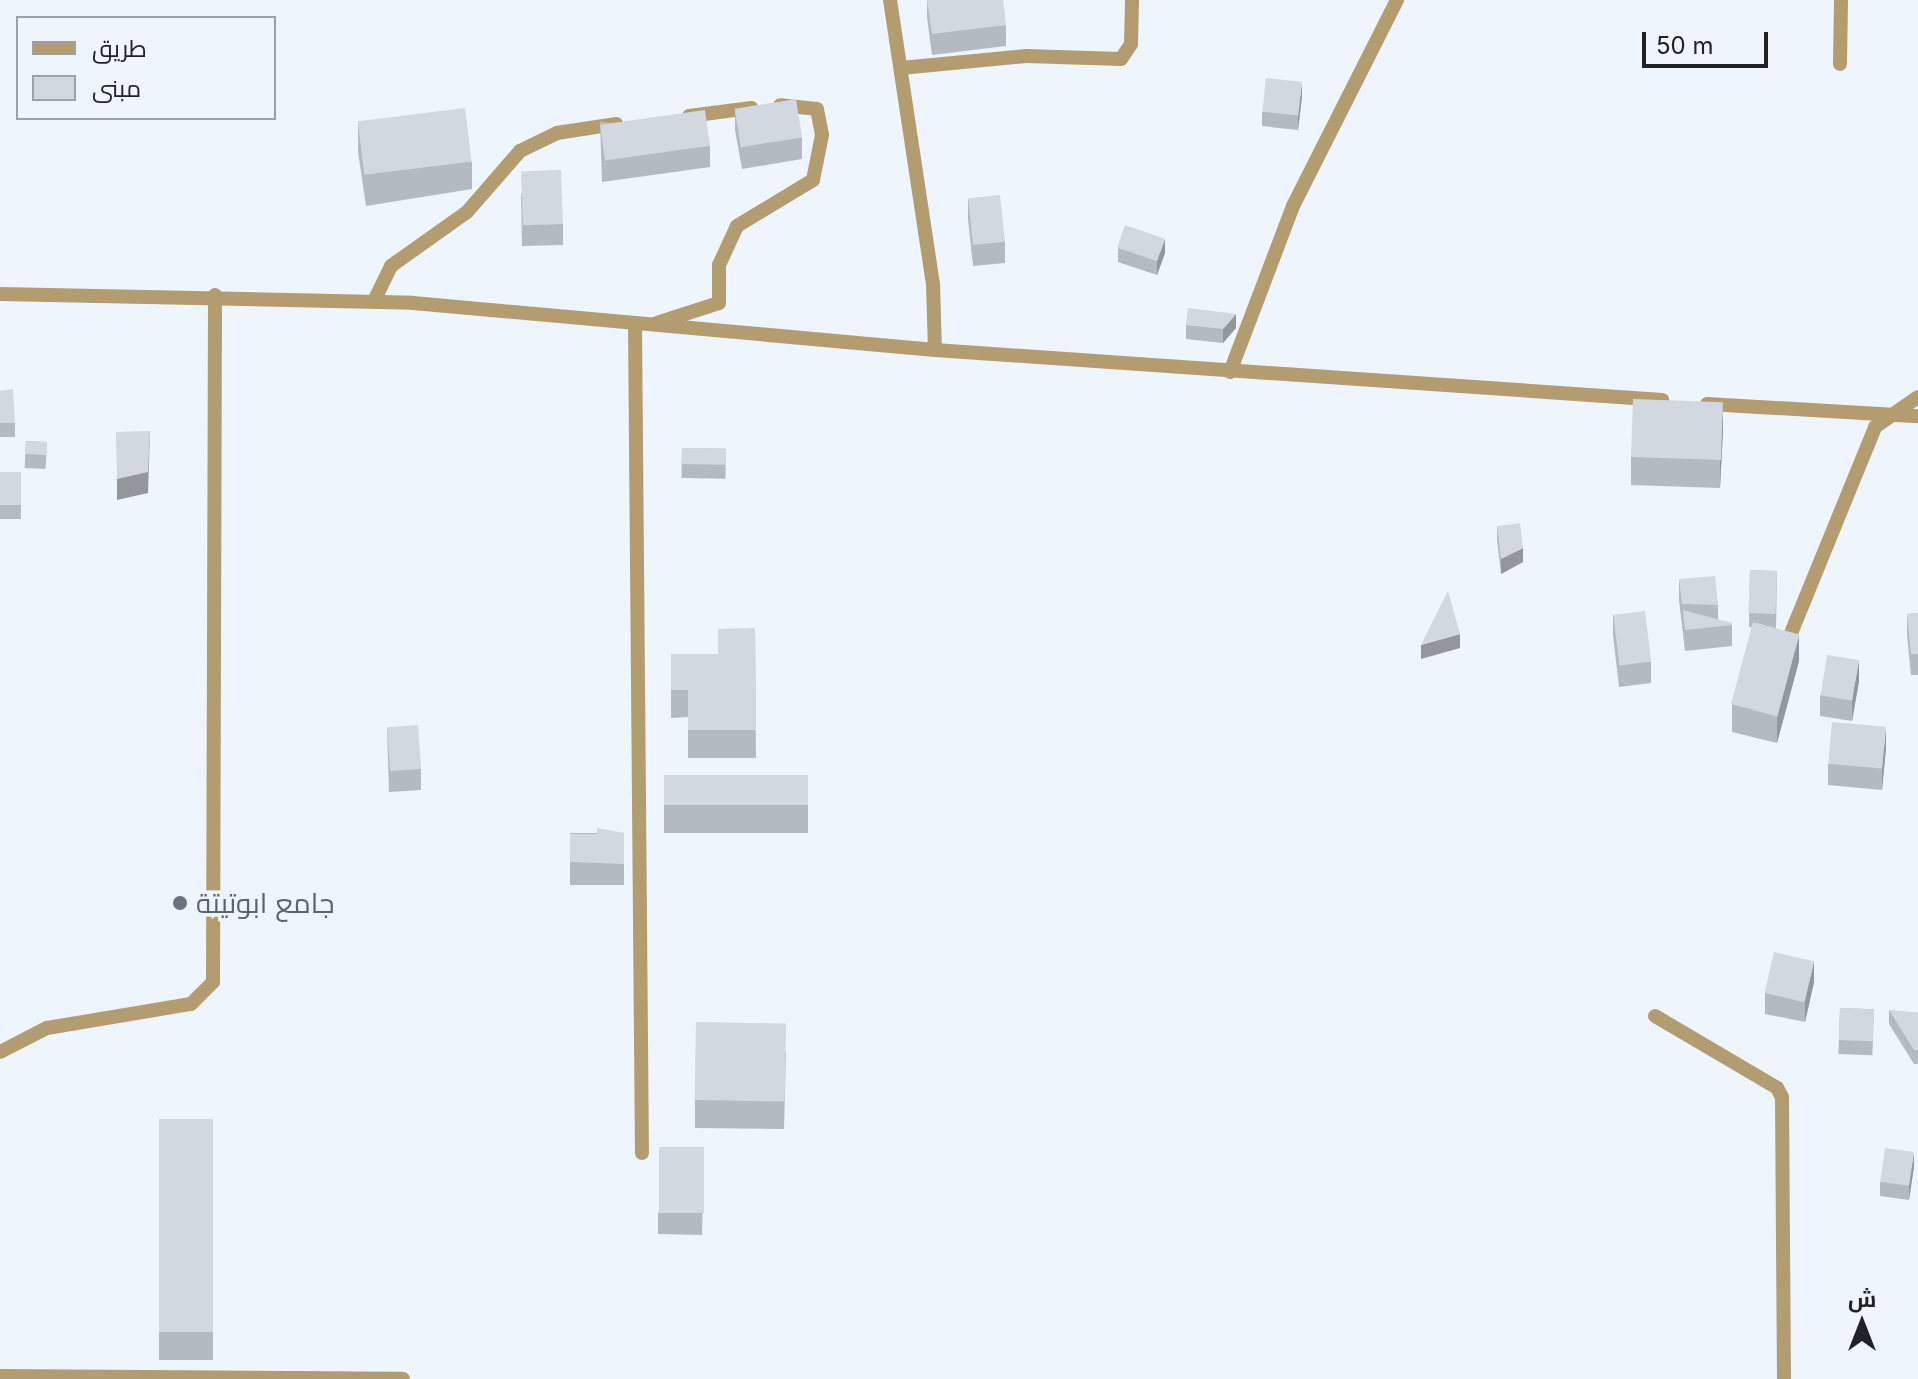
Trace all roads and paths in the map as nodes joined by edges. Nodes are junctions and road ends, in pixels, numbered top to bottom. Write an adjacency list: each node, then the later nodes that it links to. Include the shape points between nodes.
1 (890, 0): 6 (street)
2 (1132, 0): 6 (street, via 1131,44 1121,59 1026,56)
3 (1397, 0): 15 (street, via 1293,206)
4 (1841, 0): 5 (street)
5 (1840, 64)
6 (901, 68): 14 (street, via 933,284)
7 (672, 118): 13 (street, via 810,103 822,135 819,163 805,189 749,215 727,241 719,303)
8 (628, 123): 11 (street, via 557,133 520,151 467,212 391,266)
9 (0, 294): 10 (street, via 174,301)
10 (215, 295): 11 (street); 23 (street, via 213,982 191,1004 47,1028)
11 (374, 301): 12 (street)
12 (635, 324): 13 (street); 24 (street)
13 (655, 324): 14 (street)
14 (935, 350): 15 (street)
15 (1230, 372): 17 (street)
16 (1918, 397): 19 (street)
17 (1675, 401)
18 (1691, 402): 19 (street)
19 (1882, 416): 20 (street); 21 (street)
20 (1918, 416)
21 (1787, 643)
22 (1655, 1016): 28 (street, via 1777,1088 1782,1097)
23 (0, 1052)
24 (642, 1153)
25 (0, 1376): 26 (street)
26 (165, 1377): 27 (street)
27 (403, 1379)
28 (1784, 1379)

